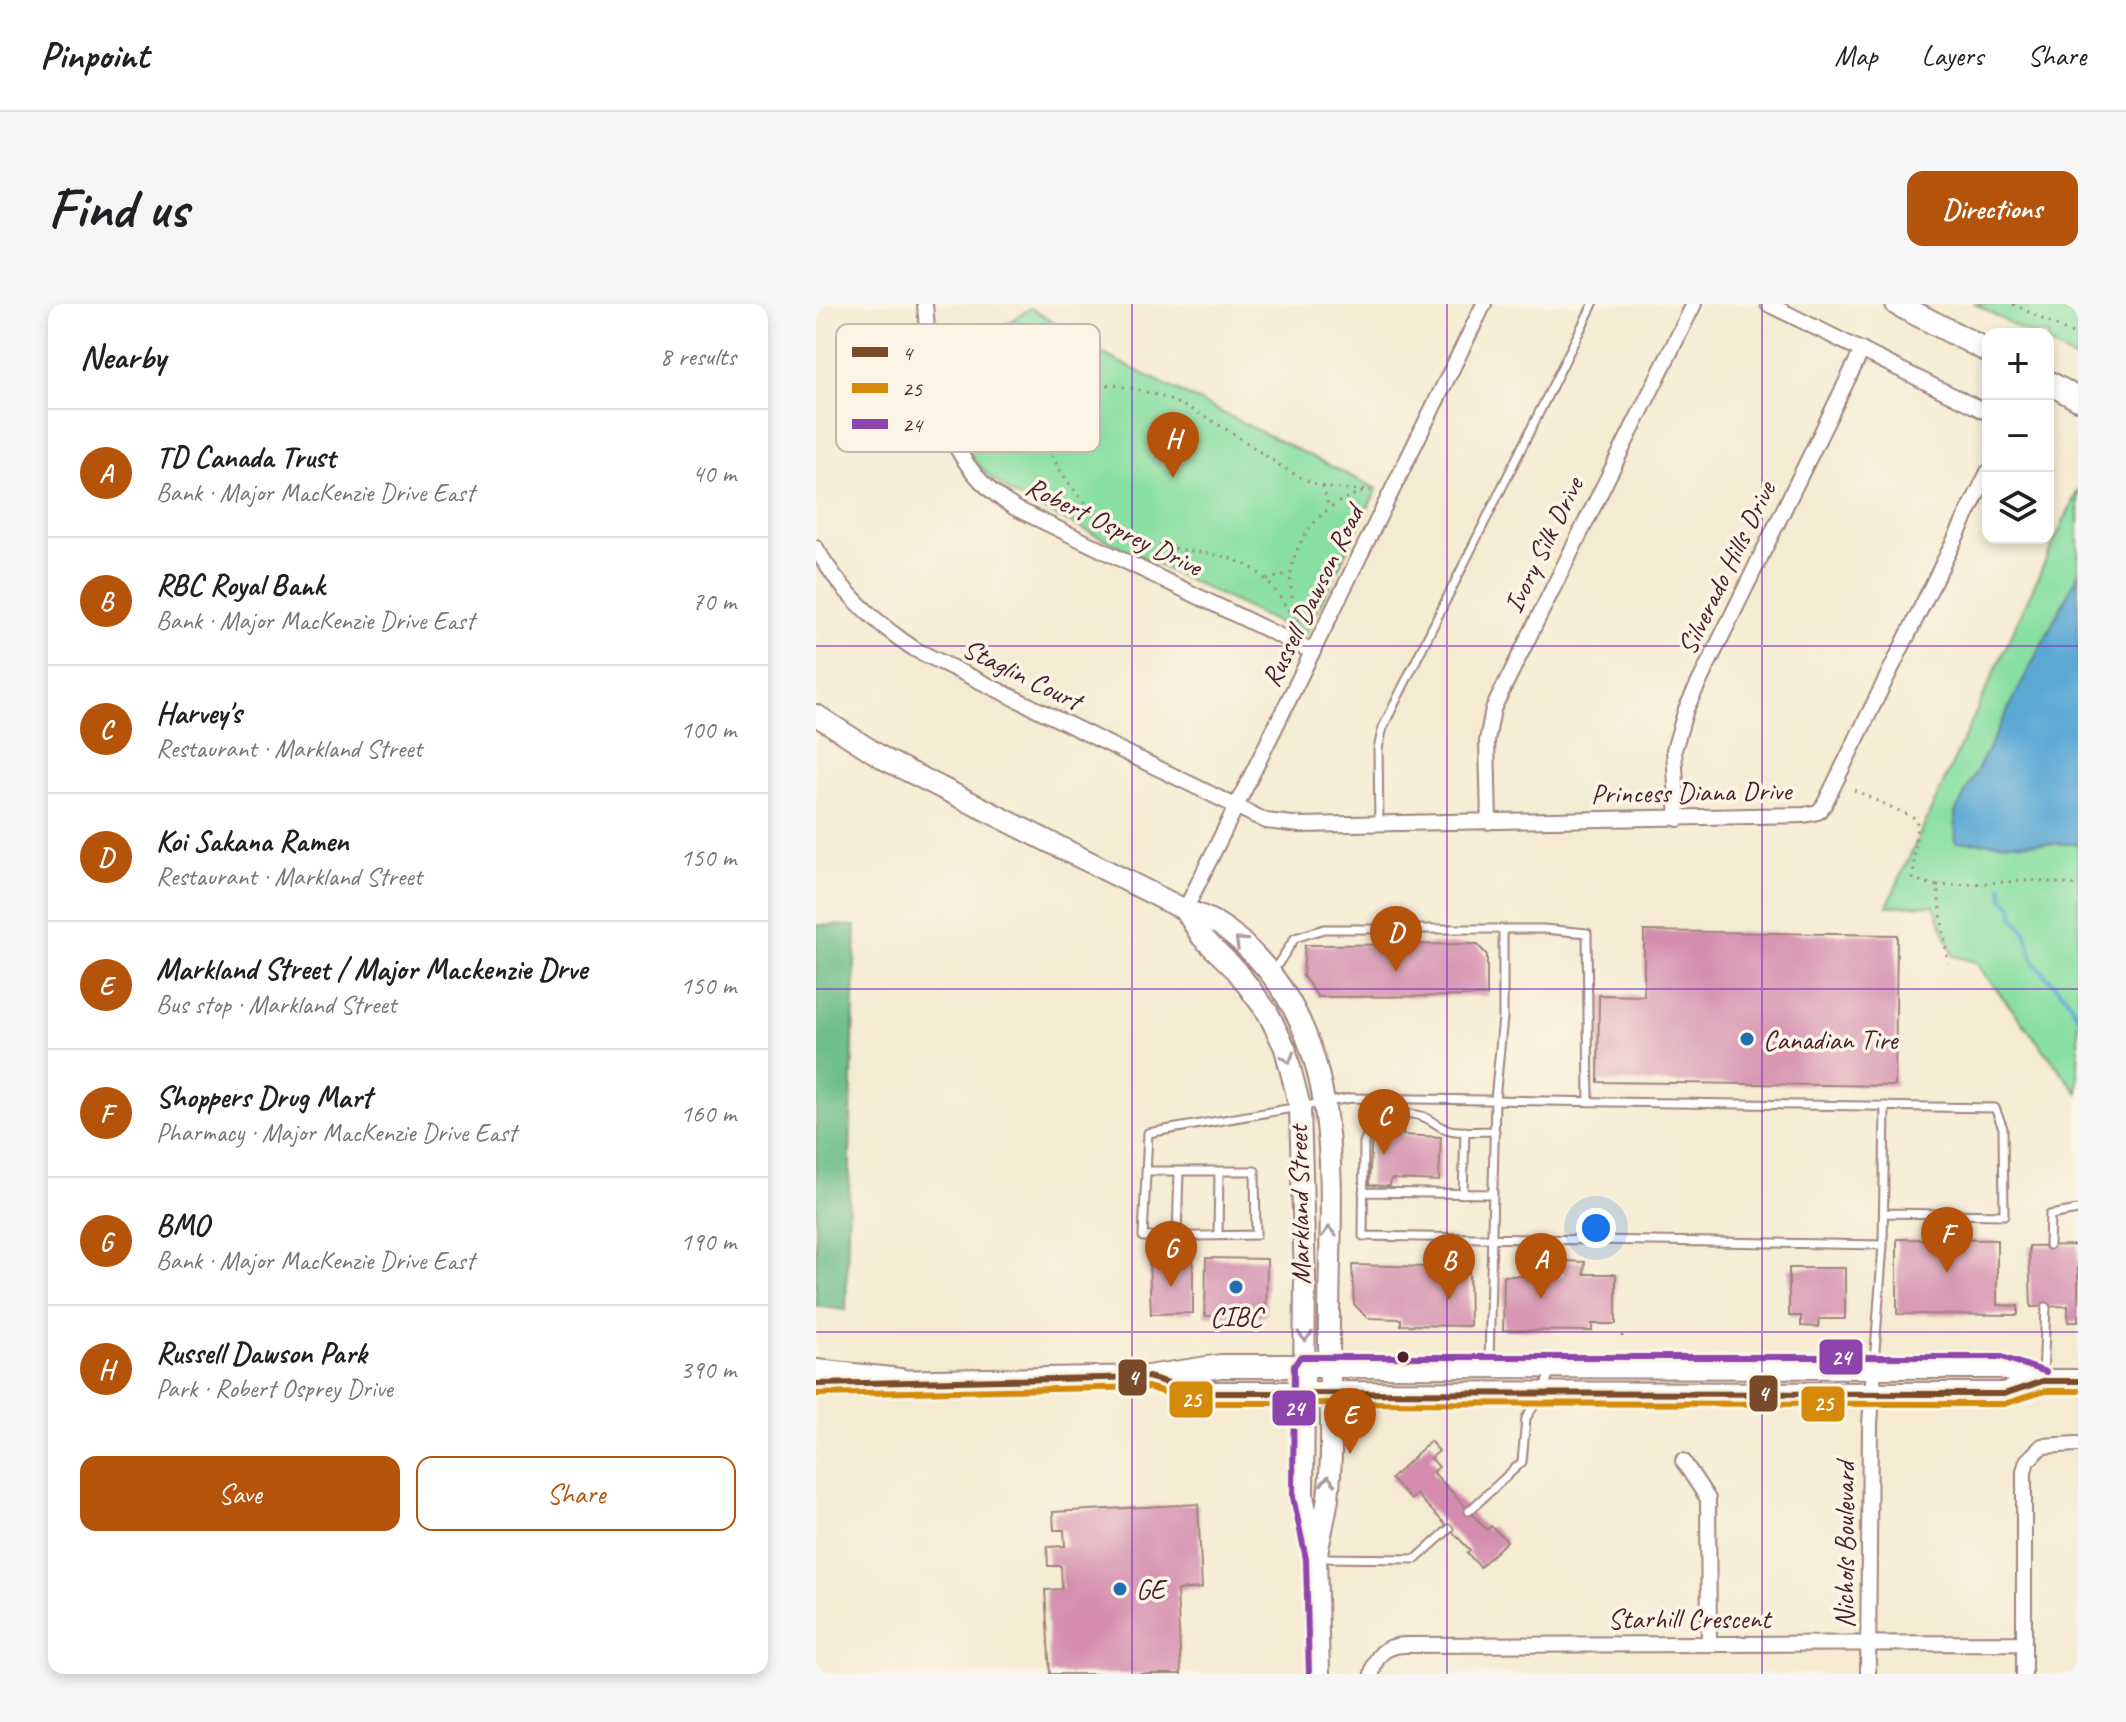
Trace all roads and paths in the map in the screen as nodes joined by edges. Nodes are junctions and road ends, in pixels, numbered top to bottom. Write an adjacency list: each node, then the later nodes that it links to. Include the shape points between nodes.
1 (925, 304): 8 (street, Robert Osprey Drive)
2 (1484, 304): 28 (street, Russell Dawson Road)
3 (1593, 304): 34 (lane, via 1383,727 1378,749)
4 (1694, 304): 33 (street, Ivory Silk Drive, via 1493,709 1487,741)
5 (1768, 304): 11 (street)
6 (1897, 304): 10 (main road)
7 (2013, 304): 9 (path)
8 (926, 324)
9 (2078, 337)
10 (1982, 348)
11 (1862, 350): 15 (street); 32 (street, Silverado Hills Drive, via 1686,709 1674,750)
12 (1100, 384): 19 (path, via 1155,394)
13 (2054, 385): 14 (main road)
14 (2078, 399)
15 (1982, 410)
16 (958, 452): 28 (street, Robert Osprey Drive, via 983,485 1025,513)
17 (1050, 452): 20 (path)
18 (1982, 484): 32 (street, Princess Diana Drive, via 1818,812)
19 (1323, 486): 21 (path); 21 (path, via 1371,491)
20 (1087, 507): 22 (path); 24 (path, via 1116,527)
21 (1329, 508): 25 (path, via 1300,545)
22 (1059, 513)
23 (816, 548): 31 (street, Staglin Court, via 853,599 916,650)
24 (1173, 548): 26 (path); 27 (path, via 1238,560)
25 (1291, 572): 27 (path); 27 (path, via 1301,631)
26 (1185, 574)
27 (1267, 580)
28 (1313, 652): 31 (street, Russell Dawson Road)
29 (816, 715): 37 (street, Markland Street, via 886,760)
30 (1854, 790): 35 (path, via 1917,819 1913,879)
31 (1236, 807): 34 (street, Princess Diana Drive, via 1282,825); 37 (street, Russell Dawson Road)
32 (1678, 819): 33 (street, Princess Diana Drive)
33 (1489, 822): 34 (street, Princess Diana Drive)
34 (1379, 823)
35 (1937, 886): 36 (path, via 2037,880); 39 (path)
36 (2078, 886)
37 (1185, 910): 40 (street, Markland Street, one-way to 37, via 1216,919); 45 (street, Markland Street, one-way to 45, via 1268,1013 1285,1048)
38 (1503, 929): 40 (lane, via 1307,931 1289,944); 41 (lane, via 1502,1045); 42 (lane, via 1587,933)
39 (1948, 963)
40 (1272, 974): 43 (street, Markland Street, via 1303,1026)
41 (1495, 1100): 42 (lane); 43 (lane, via 1351,1098); 47 (lane)
42 (1589, 1102): 44 (lane)
43 (1325, 1104): 45 (lane); 65 (street, Markland Street, one-way to 43)
44 (1885, 1106): 55 (lane); 55 (lane, via 1995,1108 2003,1128 2004,1215)
45 (1300, 1107): 48 (lane, via 1148,1133); 64 (street, Markland Street, one-way to 64)
46 (1465, 1131): 47 (lane); 51 (lane, via 1448,1130 1421,1116 1376,1121 1364,1143); 52 (lane)
47 (1495, 1131): 53 (lane)
48 (1146, 1171): 49 (lane); 57 (lane, via 1143,1237)
49 (1179, 1171): 50 (lane); 57 (lane)
50 (1219, 1171): 56 (lane); 56 (lane, via 1255,1171 1256,1235)
51 (1363, 1192): 52 (lane); 58 (lane, via 1363,1236)
52 (1463, 1194): 53 (lane)
53 (1493, 1194): 58 (lane)
54 (2078, 1210): 60 (lane, via 2050,1215)
55 (1884, 1213): 59 (lane)
56 (1218, 1235): 57 (lane)
57 (1177, 1236)
58 (1492, 1238): 59 (lane); 66 (lane)
59 (1883, 1245): 68 (lane)
60 (2049, 1245)
61 (2046, 1307): 71 (lane)
62 (1622, 1329): 63 (path)
63 (1622, 1337)
64 (1304, 1366): 65 (main road); 70 (main road, via 1221,1366); 75 (street, Markland Street)
65 (1329, 1366): 66 (main road); 76 (street, Markland Street)
66 (1489, 1367): 67 (main road)
67 (1552, 1367): 68 (main road); 77 (lane)
68 (1874, 1368): 71 (main road, via 2002,1367); 78 (street, Nichols Boulevard)
69 (816, 1373): 73 (highway)
70 (1148, 1377): 73 (main road); 75 (main road, via 1203,1393)
71 (2043, 1381): 72 (main road); 78 (main road, via 2004,1394)
72 (2078, 1381)
73 (900, 1382): 74 (main road)
74 (816, 1384)
75 (1303, 1394): 76 (main road); 83 (street, Markland Street, via 1303,1496)
76 (1329, 1394): 77 (main road); 83 (street, Markland Street, one-way to 76, via 1328,1496)
77 (1542, 1394): 78 (main road); 81 (lane, via 1526,1418 1522,1462)
78 (1872, 1395): 86 (street, Nichols Boulevard)
79 (2078, 1444): 85 (street, via 2042,1446 2024,1471)
80 (1683, 1461): 84 (street, via 1708,1499)
81 (1469, 1511)
82 (1449, 1529): 83 (lane, via 1416,1559)
83 (1316, 1558): 87 (street, Markland Street)
84 (1709, 1643): 86 (street, Starhill Crescent); 88 (street, Starhill Crescent, via 1395,1645 1381,1654)
85 (2024, 1643): 86 (street, Starhill Crescent); 90 (street)
86 (1869, 1644): 89 (street, Nichols Boulevard)
87 (1319, 1674)
88 (1372, 1674)
89 (1868, 1674)
90 (2024, 1674)

